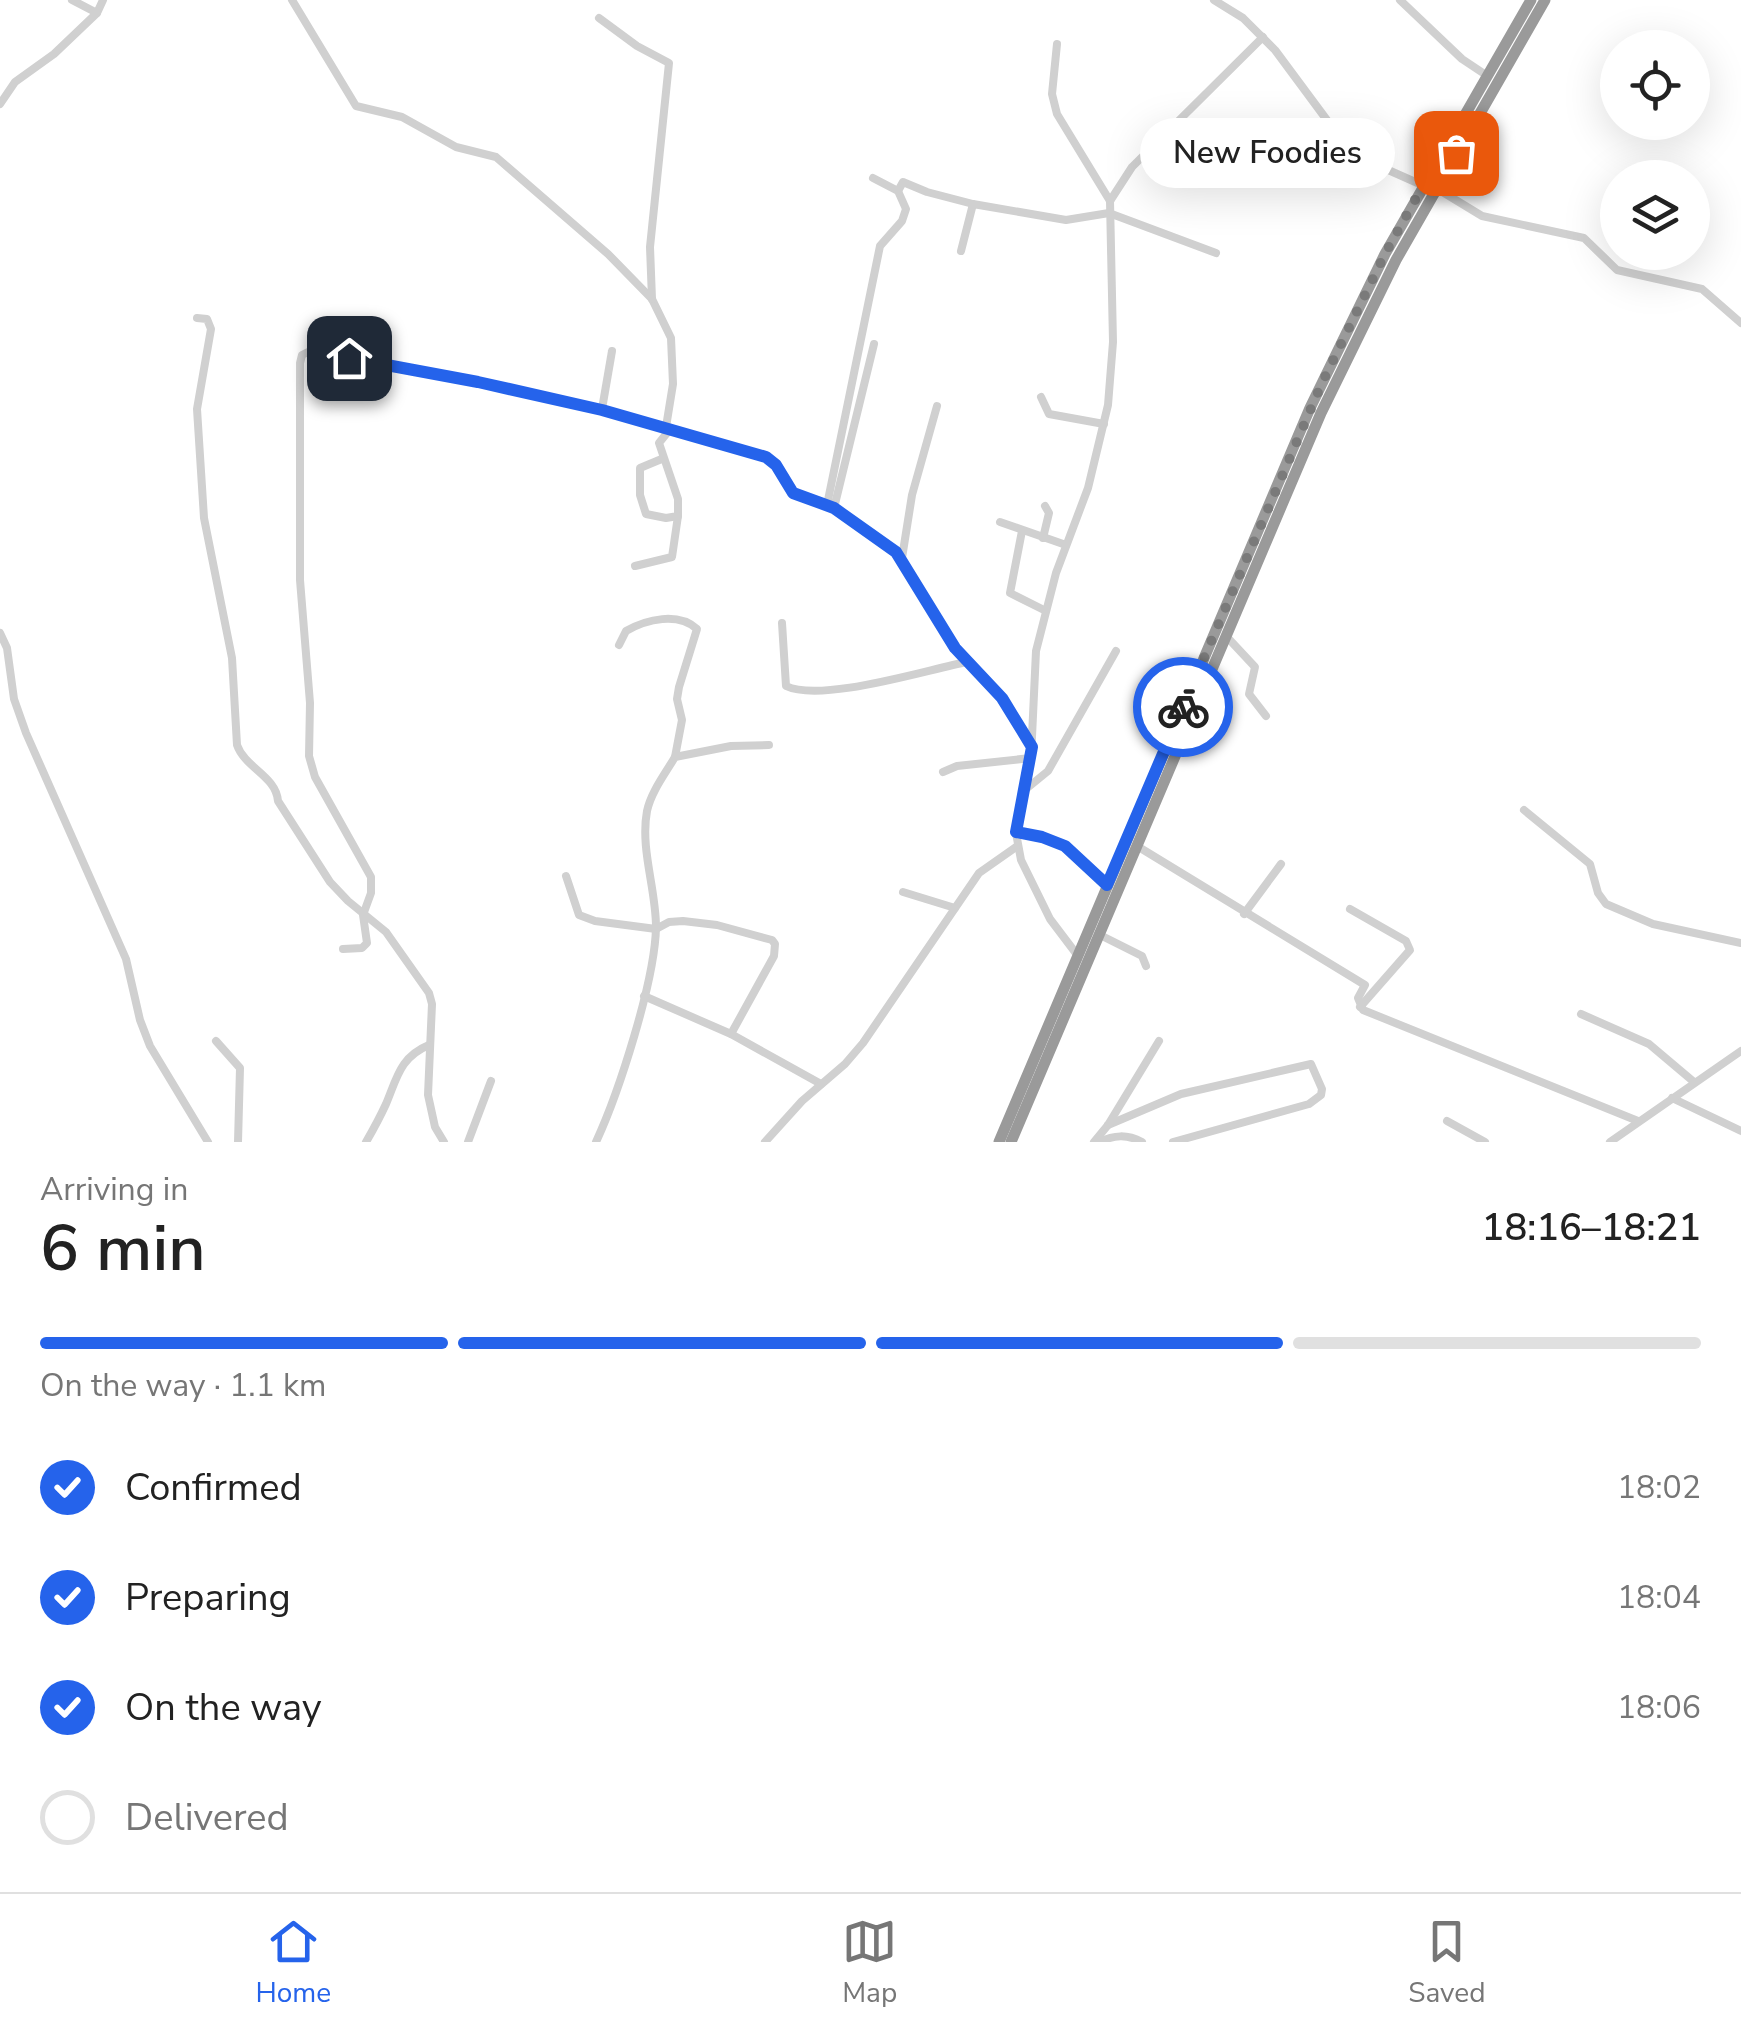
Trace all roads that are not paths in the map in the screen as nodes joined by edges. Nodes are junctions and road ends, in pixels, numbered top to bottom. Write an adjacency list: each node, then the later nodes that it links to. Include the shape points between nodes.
1 (72, 0): 8 (street)
2 (103, 0): 8 (street)
3 (292, 0): 23 (street, via 356,106 402,117 456,146 496,157)
4 (1214, 0): 10 (street)
5 (1400, 0): 12 (street)
6 (1545, 0): 14 (highway)
7 (1525, 2): 12 (highway)
8 (97, 13): 13 (street, via 15,82)
9 (598, 18): 23 (street, via 669,63 650,247)
10 (1263, 37): 16 (street, via 1338,135 1377,164); 18 (street, via 1132,167)
11 (1057, 44): 18 (street, via 1056,114)
12 (1486, 75): 14 (highway)
13 (0, 104)
14 (1450, 149): 16 (highway)
15 (873, 178): 17 (street)
16 (1429, 187): 25 (street, via 1482,216 1584,238 1617,270 1702,289); 46 (highway, via 1321,413); 65 (highway, via 1345,332)
17 (898, 191): 19 (street, via 910,182); 34 (street, via 906,210 880,246)
18 (1110, 201): 20 (street)
19 (973, 204): 20 (street, via 1066,220); 21 (street)
20 (1109, 213): 22 (street); 31 (street, via 1112,342)
21 (960, 252)
22 (1216, 253)
23 (652, 299): 32 (street, via 671,338)
24 (197, 318): 70 (street, via 207,319 211,329 198,409 204,518 232,658 237,745 277,792 330,882)
25 (1741, 324)
26 (874, 344): 34 (street)
27 (612, 350): 30 (street)
28 (1041, 397): 31 (street, via 1049,414)
29 (936, 406): 41 (street)
30 (602, 410): 32 (street); 70 (street, via 315,351 301,358 308,756 370,872)
31 (1104, 424): 40 (street)
32 (668, 427): 33 (street, via 659,443); 34 (street, via 766,457 793,493)
33 (664, 458): 36 (street); 36 (street, via 640,468 640,495 646,514)
34 (831, 506): 41 (street)
35 (1045, 506): 39 (street, via 1050,513)
36 (678, 516): 42 (street, via 672,557)
37 (1000, 522): 38 (street)
38 (1022, 531): 39 (street); 43 (street, via 1010,593)
39 (1043, 538): 40 (street)
40 (1066, 545): 43 (street)
41 (902, 558): 49 (street)
42 (635, 566)
43 (1046, 611): 54 (street, via 1036,651)
44 (782, 623): 49 (street, via 786,686 806,694)
45 (0, 633): 50 (street)
46 (1227, 637): 52 (street, via 1255,667 1249,694); 61 (highway)
47 (619, 645): 55 (street, via 628,630 650,622 672,618 697,629 678,687 682,720)
48 (1116, 651): 58 (street, via 1048,771)
49 (967, 662): 54 (street, via 1002,698)
50 (10, 670): 51 (street); 93 (street, via 26,733 126,959 150,1046)
51 (0, 678)
52 (1266, 716)
53 (769, 745): 55 (street)
54 (1032, 747): 56 (street)
55 (675, 757): 71 (street, via 647,812)
56 (1031, 758): 57 (street); 58 (street)
57 (943, 772)
58 (1026, 789): 60 (street)
59 (1524, 810): 73 (street, via 1590,864 1606,904 1652,924)
60 (1016, 832): 62 (street); 65 (street, via 1065,846)
61 (1138, 846): 69 (street); 72 (highway)
62 (1016, 847): 67 (street, via 979,873); 75 (street, via 1050,920)
63 (1282, 864): 69 (street)
64 (566, 876): 71 (street, via 579,914)
65 (1107, 885): 75 (highway)
66 (903, 892): 67 (street)
67 (955, 908): 87 (street, via 864,1043)
68 (1350, 909): 78 (street, via 1406,941 1410,950)
69 (1244, 914): 78 (street, via 1365,985)
70 (363, 915): 74 (street, via 368,943); 83 (street, via 377,921 427,989)
71 (656, 929): 77 (street); 80 (street, via 669,922 700,923 775,944)
72 (1100, 934): 76 (street, via 1142,956); 101 (highway)
73 (1741, 943)
74 (344, 949)
75 (1078, 956): 100 (highway)
76 (1146, 966)
77 (644, 996): 80 (street); 98 (street)
78 (1360, 1007): 90 (street)
79 (1581, 1014): 86 (street, via 1649,1044)
80 (730, 1034): 87 (street)
81 (216, 1041): 94 (street, via 240,1068)
82 (1160, 1041): 91 (street)
83 (429, 1044): 95 (street, via 398,1070); 96 (street, via 428,1095)
84 (1741, 1052): 86 (street)
85 (491, 1080): 97 (street)
86 (1694, 1082): 88 (street)
87 (821, 1084): 99 (street)
88 (1672, 1098): 90 (street); 92 (street)
89 (1447, 1121): 105 (street)
90 (1638, 1121): 106 (street)
91 (1108, 1125): 102 (street); 104 (street, via 1180,1094 1311,1064 1322,1089 1308,1104)
92 (1741, 1131)
93 (208, 1142)
94 (238, 1142)
95 (366, 1142)
96 (444, 1142)
97 (468, 1142)
98 (596, 1142)
99 (765, 1142)
100 (998, 1142)
101 (1011, 1142)
102 (1096, 1142): 103 (street, via 1112,1136)
103 (1142, 1142)
104 (1173, 1142)
105 (1486, 1142)
106 (1610, 1142)

